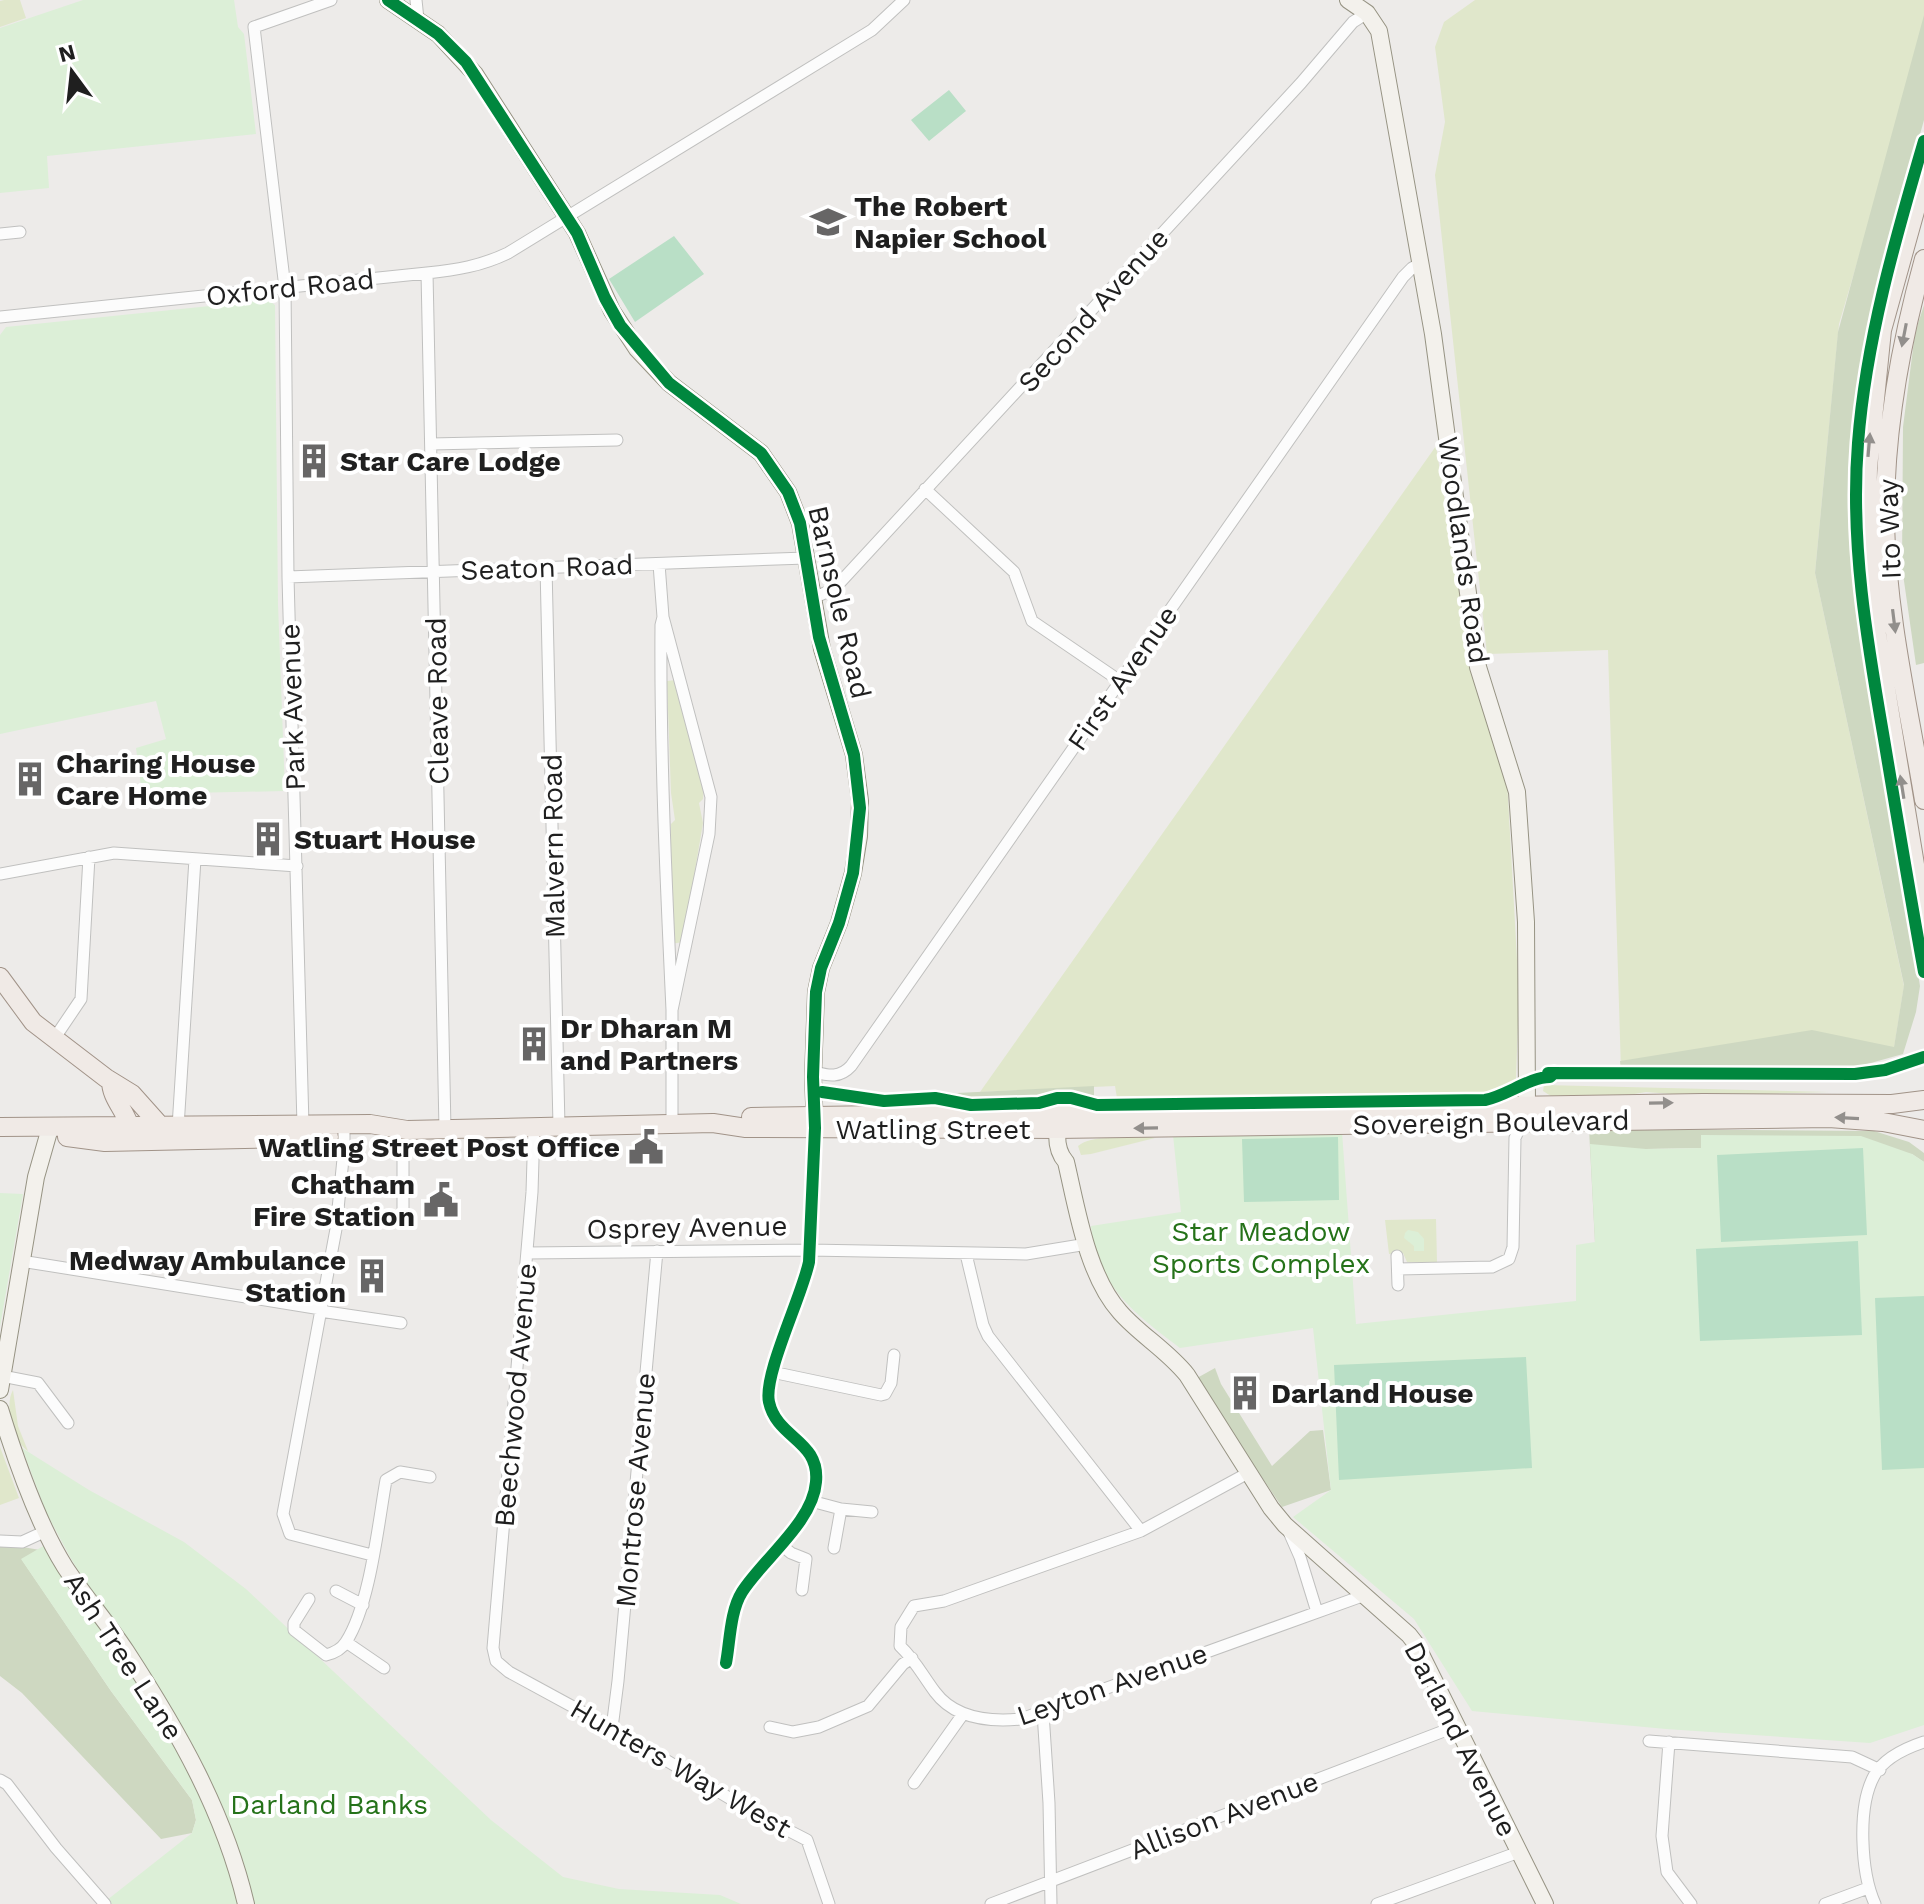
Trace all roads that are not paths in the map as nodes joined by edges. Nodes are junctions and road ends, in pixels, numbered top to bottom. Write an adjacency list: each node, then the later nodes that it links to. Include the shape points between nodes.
1 (331, 0): 15 (street, Park Avenue, via 254,27)
2 (388, 0): 7 (street, Barnsole Road)
3 (416, 0): 7 (street)
4 (904, 0): 9 (street, Oxford Road, via 872,30)
5 (1348, 0): 6 (street)
6 (1370, 7): 13 (street, Woodlands Road, via 1379,31); 19 (street, Second Avenue)
7 (418, 19): 9 (street, Barnsole Road, via 466,62)
8 (1924, 179): 35 (main road, Ito Way, one-way to 8, via 1877,635 1867,522 1882,330)
9 (567, 216): 14 (street, Oxford Road, via 494,260); 20 (street, Barnsole Road, via 612,311 637,349 669,383 752,444 775,472 800,523)
10 (20, 232): 11 (street)
11 (0, 234)
12 (1924, 259): 30 (main road, Ito Way, one-way to 30, via 1905,328 1891,418 1885,524 1896,632)
13 (1421, 263): 29 (street, First Avenue, via 1403,277); 45 (street, Woodlands Road, via 1478,667 1517,792 1526,922)
14 (427, 273): 15 (street, Oxford Road); 18 (street, Cleave Road)
15 (285, 288): 16 (street, Oxford Road); 24 (street, Park Avenue)
16 (0, 317)
17 (617, 440): 18 (street)
18 (431, 444): 23 (street, Cleave Road)
19 (925, 489): 25 (street, Second Avenue, via 834,589); 29 (street, via 1014,572 1032,621)
20 (806, 558): 21 (street, Seaton Road); 25 (street, Barnsole Road)
21 (659, 564): 22 (street, Seaton Road); 26 (street)
22 (546, 567): 23 (street, Seaton Road); 50 (street, Malvern Road)
23 (434, 570): 24 (street, Seaton Road); 57 (street, Cleave Road)
24 (288, 577): 33 (street, Park Avenue)
25 (813, 598): 41 (street, Barnsole Road, via 822,649 854,755 860,808 853,873 818,981)
26 (663, 617): 27 (street); 28 (street)
27 (678, 667): 28 (street); 37 (street, via 711,797)
28 (660, 669): 36 (street)
29 (1120, 681): 41 (street, First Avenue, via 851,1066 831,1076)
30 (1924, 800)
31 (89, 857): 32 (street, via 116,853); 34 (street); 40 (street, via 81,997)
32 (195, 859): 33 (street); 53 (street)
33 (297, 866): 49 (street, Park Avenue)
34 (0, 874)
35 (1924, 919)
36 (669, 951): 37 (street); 39 (street)
37 (686, 952): 39 (street)
38 (0, 977): 40 (main road, via 29,1018)
39 (672, 1010): 48 (street)
40 (54, 1039): 42 (main road)
41 (815, 1072): 44 (street, Barnsole Road); 46 (street, Barnsole Road)
42 (105, 1077): 52 (main road, via 109,1102); 56 (main road, via 132,1094); 60 (main road, via 128,1116)
43 (1924, 1100): 45 (main road, Sovereign Boulevard, one-way to 43)
44 (836, 1114): 46 (main road, Watling Street); 47 (main road, Watling Street)
45 (1525, 1114): 47 (main road, Sovereign Boulevard); 59 (main road, Sovereign Boulevard, one-way to 45, via 1829,1118); 72 (street, via 1515,1138 1514,1243 1509,1260 1492,1267)
46 (815, 1121): 47 (main road, Watling Street); 48 (main road, Watling Street, via 746,1117); 66 (street)
47 (1063, 1121): 65 (street, Darland Avenue, via 1066,1162)
48 (672, 1123): 50 (main road, Watling Street)
49 (303, 1125): 53 (main road, Watling Street); 58 (main road, Watling Street)
50 (559, 1126): 54 (main road, Watling Street)
51 (0, 1127): 55 (main road)
52 (96, 1127): 55 (main road); 60 (main road)
53 (178, 1127): 56 (main road, Watling Street)
54 (534, 1127): 57 (main road, Watling Street); 68 (street, Beechwood Avenue)
55 (50, 1128): 60 (main road, Watling Street, via 63,1136 105,1142); 71 (street)
56 (159, 1128): 60 (main road, Watling Street)
57 (445, 1129): 58 (main road, Watling Street, via 407,1130 393,1136)
58 (344, 1130): 60 (main road, Watling Street); 63 (street)
59 (1924, 1130)
60 (131, 1134)
61 (403, 1157): 62 (street)
62 (403, 1188): 63 (street); 64 (street)
63 (340, 1189): 74 (street)
64 (403, 1214)
65 (1087, 1244): 69 (street, Osprey Avenue, via 1026,1254); 81 (street, Darland Avenue, via 1108,1297 1187,1375)
66 (809, 1250): 67 (street, Osprey Avenue); 69 (street, Osprey Avenue); 77 (street, via 806,1279)
67 (657, 1251): 68 (street, Osprey Avenue); 108 (street, Montrose Avenue)
68 (527, 1253): 101 (street, Beechwood Avenue, via 493,1648)
69 (966, 1254): 88 (street, via 988,1336)
70 (1397, 1256): 72 (street)
71 (21, 1261): 74 (street); 78 (street)
72 (1398, 1269): 73 (street)
73 (1398, 1285)
74 (321, 1310): 75 (street); 92 (street, via 283,1514 290,1534)
75 (401, 1323)
76 (894, 1355): 77 (street, via 891,1383 881,1395)
77 (772, 1372): 83 (street, via 768,1399 773,1413 815,1461)
78 (1, 1383): 80 (street, via 38,1383)
79 (0, 1409): 87 (street, Ash Tree Lane)
80 (68, 1423)
81 (1248, 1473): 86 (street, Darland Avenue); 88 (street)
82 (430, 1477): 92 (street, via 400,1472 386,1480)
83 (811, 1501): 84 (street); 90 (street)
84 (841, 1509): 85 (street); 91 (street)
85 (872, 1512)
86 (1285, 1525): 95 (street, Darland Avenue); 98 (street, Darland Avenue)
87 (46, 1531): 89 (street, via 22,1542); 120 (street, Ash Tree Lane, via 208,1790)
88 (1141, 1531): 100 (street, Leyton Avenue, via 944,1601 914,1606 901,1627 900,1646)
89 (0, 1541)
90 (780, 1544): 93 (street, via 806,1559); 102 (street, via 741,1593)
91 (834, 1548)
92 (372, 1555): 97 (street)
93 (802, 1590)
94 (336, 1591): 97 (street)
95 (1365, 1595): 98 (street, Leyton Avenue); 106 (street, Darland Avenue, via 1416,1644)
96 (309, 1599): 99 (street, via 294,1630 326,1655)
97 (363, 1605): 99 (street)
98 (1317, 1612): 104 (street, Leyton Avenue)
99 (346, 1642): 103 (street)
100 (912, 1658): 105 (street, Leyton Avenue, via 937,1695); 107 (street, via 868,1706 819,1727 793,1732)
101 (497, 1662): 108 (street, Hunters Way West)
102 (726, 1663)
103 (384, 1668)
104 (1043, 1713): 105 (street, Leyton Avenue, via 1002,1721); 116 (street)
105 (963, 1714): 114 (street)
106 (1457, 1726): 115 (street, Darland Avenue); 116 (street, Allison Avenue)
107 (770, 1727)
108 (612, 1728): 121 (street, Hunters Way West, via 807,1840)
109 (1649, 1741): 110 (street)
110 (1669, 1742): 112 (street, via 1852,1757); 126 (street, via 1662,1836 1667,1872)
111 (1924, 1742): 112 (street, via 1899,1752)
112 (1880, 1770): 117 (street, via 1865,1817)
113 (0, 1780): 119 (street)
114 (914, 1783)
115 (1519, 1852): 118 (street); 125 (street, Darland Avenue)
116 (1050, 1881): 122 (street, Allison Avenue); 123 (street)
117 (1868, 1888): 127 (street); 128 (street)
118 (1401, 1900): 124 (street)
119 (105, 1904)
120 (246, 1904)
121 (829, 1904)
122 (991, 1904)
123 (1051, 1904)
124 (1377, 1904)
125 (1545, 1904)
126 (1691, 1904)
127 (1825, 1904)
128 (1875, 1904)

